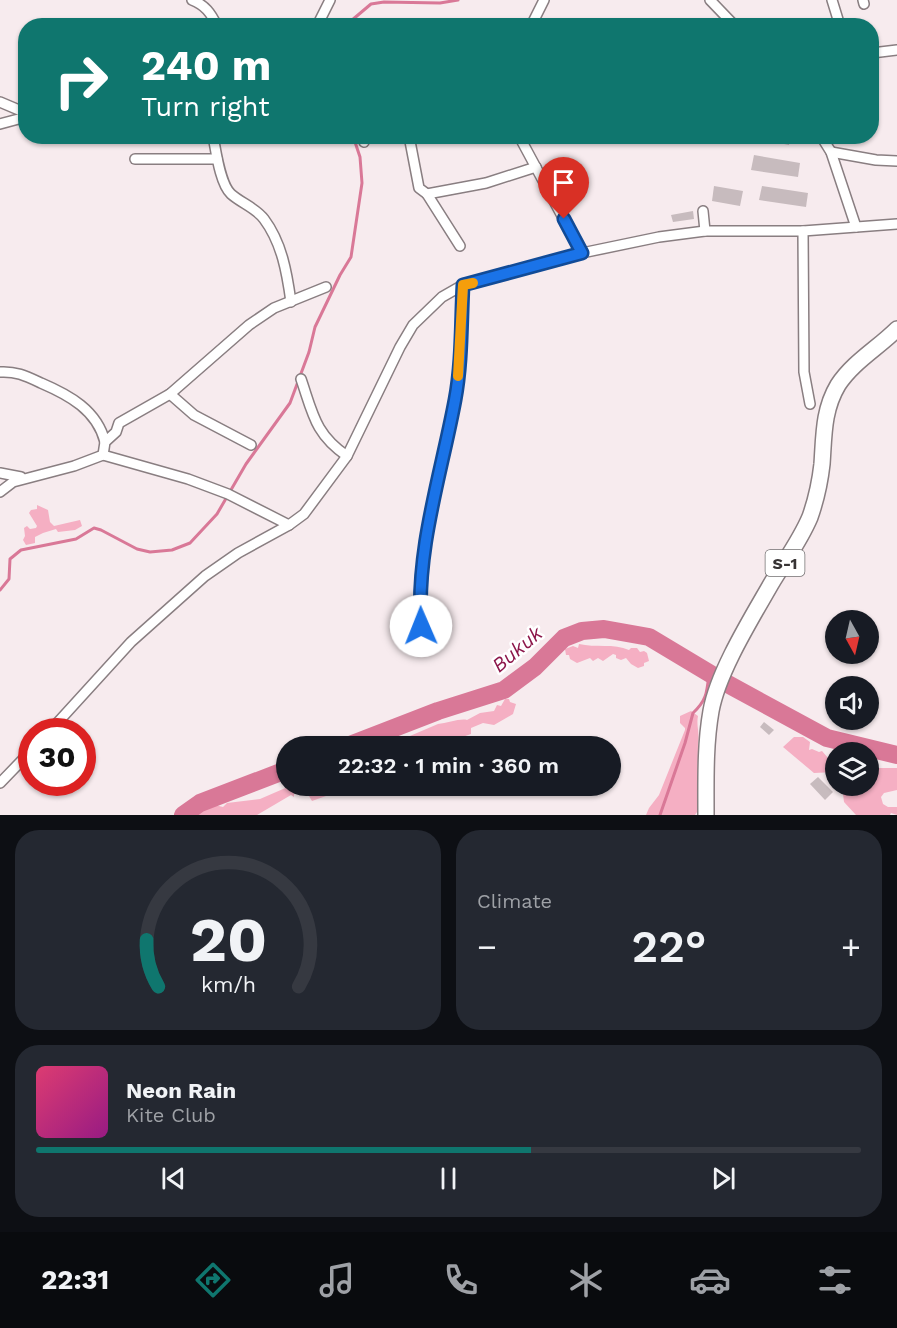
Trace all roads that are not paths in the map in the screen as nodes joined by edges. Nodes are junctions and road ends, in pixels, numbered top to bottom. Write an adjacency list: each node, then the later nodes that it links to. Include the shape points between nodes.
1 (192, 0): 6 (street, via 203,4)
2 (330, 0): 7 (street)
3 (544, 0): 8 (street)
4 (710, 0): 9 (street)
5 (832, 0): 10 (street)
6 (214, 18)
7 (321, 18)
8 (535, 18)
9 (727, 18)
10 (838, 18)
11 (897, 50): 12 (street)
12 (879, 52)
13 (0, 102): 14 (street)
14 (18, 111)
15 (18, 118): 16 (street)
16 (0, 124)
17 (214, 144): 23 (street)
18 (411, 144): 26 (street, via 419,188)
19 (523, 144): 25 (street)
20 (826, 144): 21 (street)
21 (831, 152): 24 (street); 29 (street)
22 (135, 159): 23 (street)
23 (217, 159): 36 (street, via 227,188 263,218 273,235 286,270)
24 (897, 161)
25 (536, 167): 26 (street, via 486,183); 33 (street)
26 (427, 194): 32 (street)
27 (704, 211): 30 (street)
28 (897, 224): 29 (street)
29 (856, 227): 31 (street)
30 (705, 231): 31 (street); 33 (street)
31 (803, 231): 41 (street, via 804,372)
32 (460, 246)
33 (582, 253): 34 (street)
34 (463, 285): 47 (street, via 442,297 413,325); 52 (street, via 456,396 425,542)
35 (326, 287): 36 (street)
36 (291, 302): 40 (street, via 249,325)
37 (897, 329): 56 (main road, S-1, via 857,362 829,404 823,426 819,483 809,517 727,667 711,709)
38 (0, 372): 42 (street, via 23,374 60,391 80,403)
39 (301, 378): 47 (street, via 320,430)
40 (170, 394): 43 (street); 45 (street, via 194,415)
41 (810, 404)
42 (97, 422): 43 (street); 44 (street)
43 (119, 423): 44 (street)
44 (105, 442): 46 (street)
45 (251, 445)
46 (103, 455): 49 (street); 51 (street, via 228,494)
47 (347, 456): 51 (street, via 304,514)
48 (0, 473): 49 (street)
49 (30, 477): 50 (street, via 13,482)
50 (0, 492)
51 (289, 525): 53 (street, via 205,576 130,642)
52 (421, 626)
53 (62, 718)
54 (18, 764): 55 (street)
55 (0, 783)
56 (706, 815)

